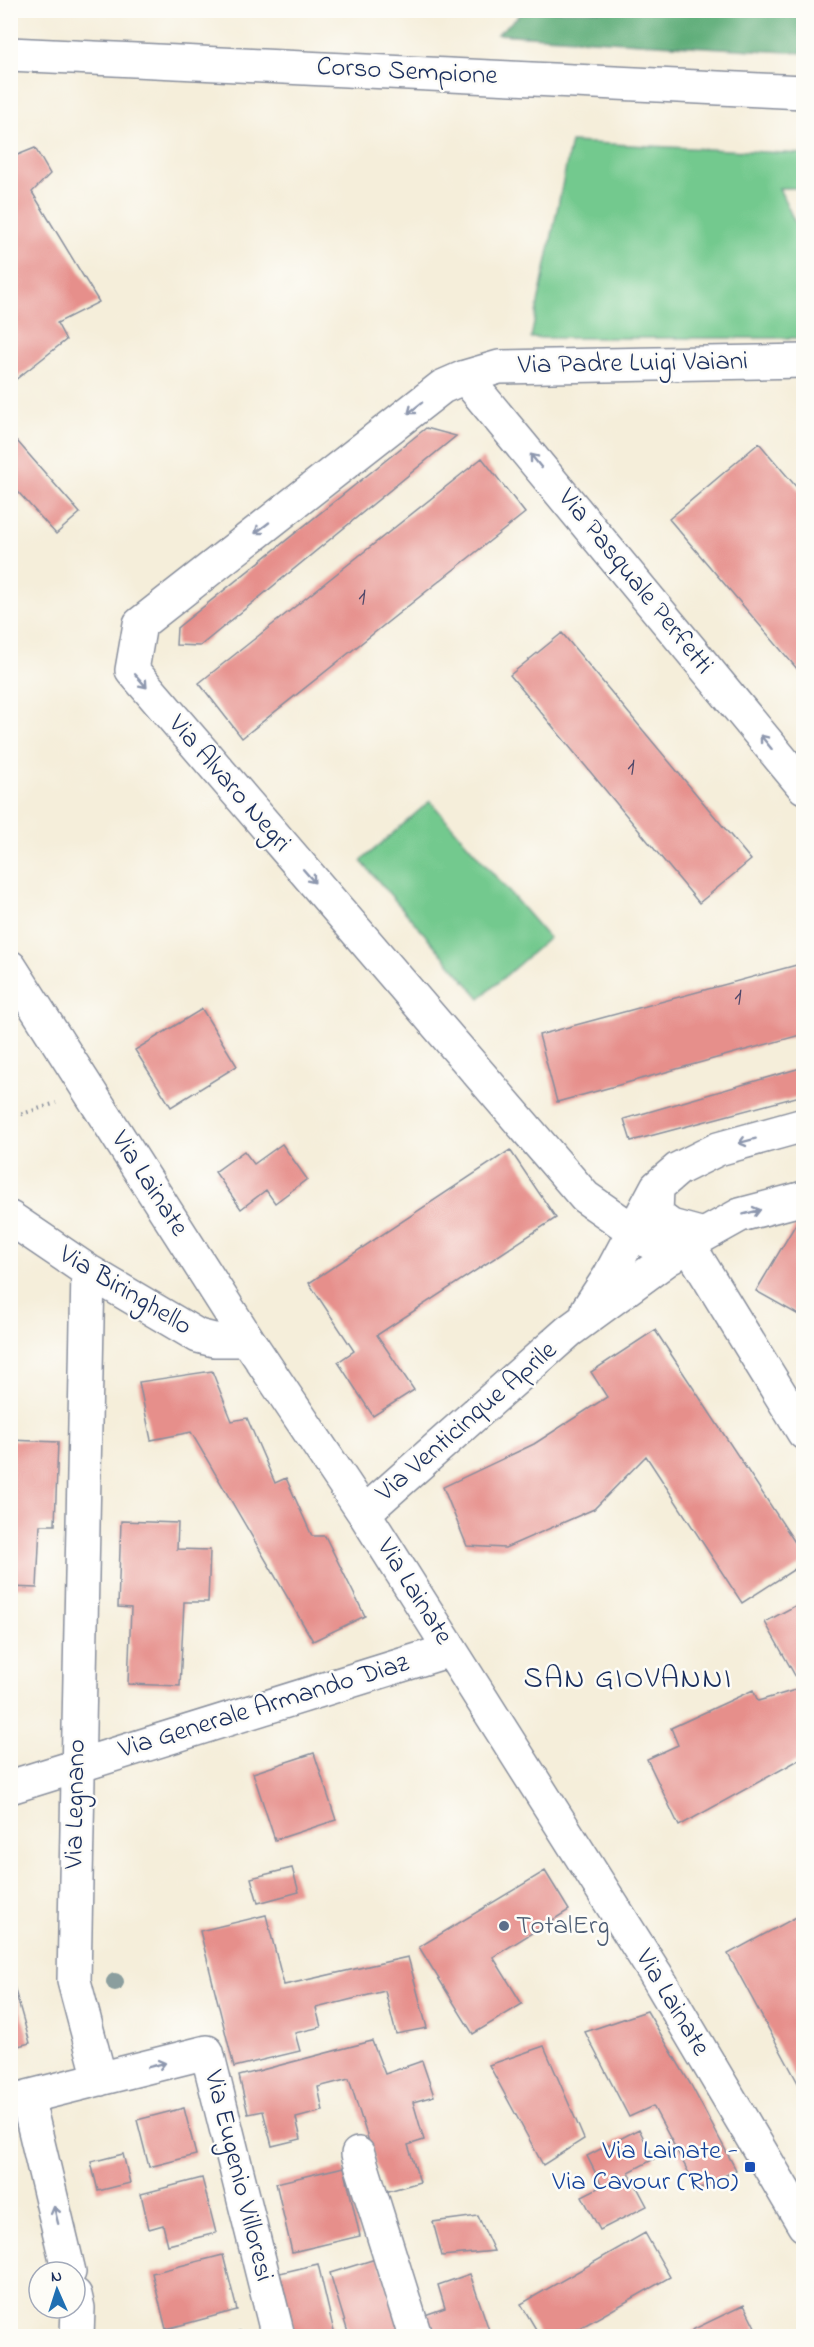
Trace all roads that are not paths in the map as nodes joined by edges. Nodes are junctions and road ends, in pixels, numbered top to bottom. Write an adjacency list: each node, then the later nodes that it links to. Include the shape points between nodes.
1 (10, 54): 2 (street, Corso Sempione)
2 (804, 92)
3 (804, 361): 4 (street, Via Padre Luigi Vaiani, via 499,367)
4 (465, 377): 5 (street, Via Pasquale Perfetti, one-way to 4); 11 (street, Via Alvaro Negri, one-way to 11, via 442,387 140,624 132,670 585,1197)
5 (804, 787)
6 (10, 967): 15 (street, Via Lainate)
7 (804, 1125): 8 (street, Via Venticinque Aprile, one-way to 8, via 718,1149 678,1169)
8 (657, 1187): 11 (street, Via Venticinque Aprile); 12 (street, via 656,1215)
9 (804, 1198): 12 (street, Via Venticinque Aprile, one-way to 9, via 740,1215)
10 (10, 1218): 13 (street, Via Biringhello)
11 (634, 1230): 12 (street); 14 (street, Via Venticinque Aprile, via 609,1277)
12 (688, 1246): 14 (street, Via Venticinque Aprile); 16 (street)
13 (88, 1271): 15 (street, Via Biringhello, via 198,1336); 19 (street, Via Legnano)
14 (569, 1332): 17 (street, Via Venticinque Aprile)
15 (248, 1340): 17 (street, Via Lainate)
16 (804, 1434)
17 (364, 1513): 18 (street, Via Lainate)
18 (450, 1650): 19 (street, Via Generale Armando Diaz); 23 (street, Via Lainate, via 655,1973)
19 (77, 1765): 20 (street, Via Generale Armando Diaz); 21 (street, Via Legnano, via 74,1981)
20 (10, 1787)
21 (100, 2079): 24 (street, one-way to 21, via 27,2097); 27 (street, Via Eugenio Villoresi, one-way to 27, via 207,2052)
22 (358, 2154): 28 (street)
23 (804, 2225)
24 (66, 2260)
25 (78, 2320): 26 (street)
26 (77, 2337)
27 (278, 2337)
28 (415, 2337)

